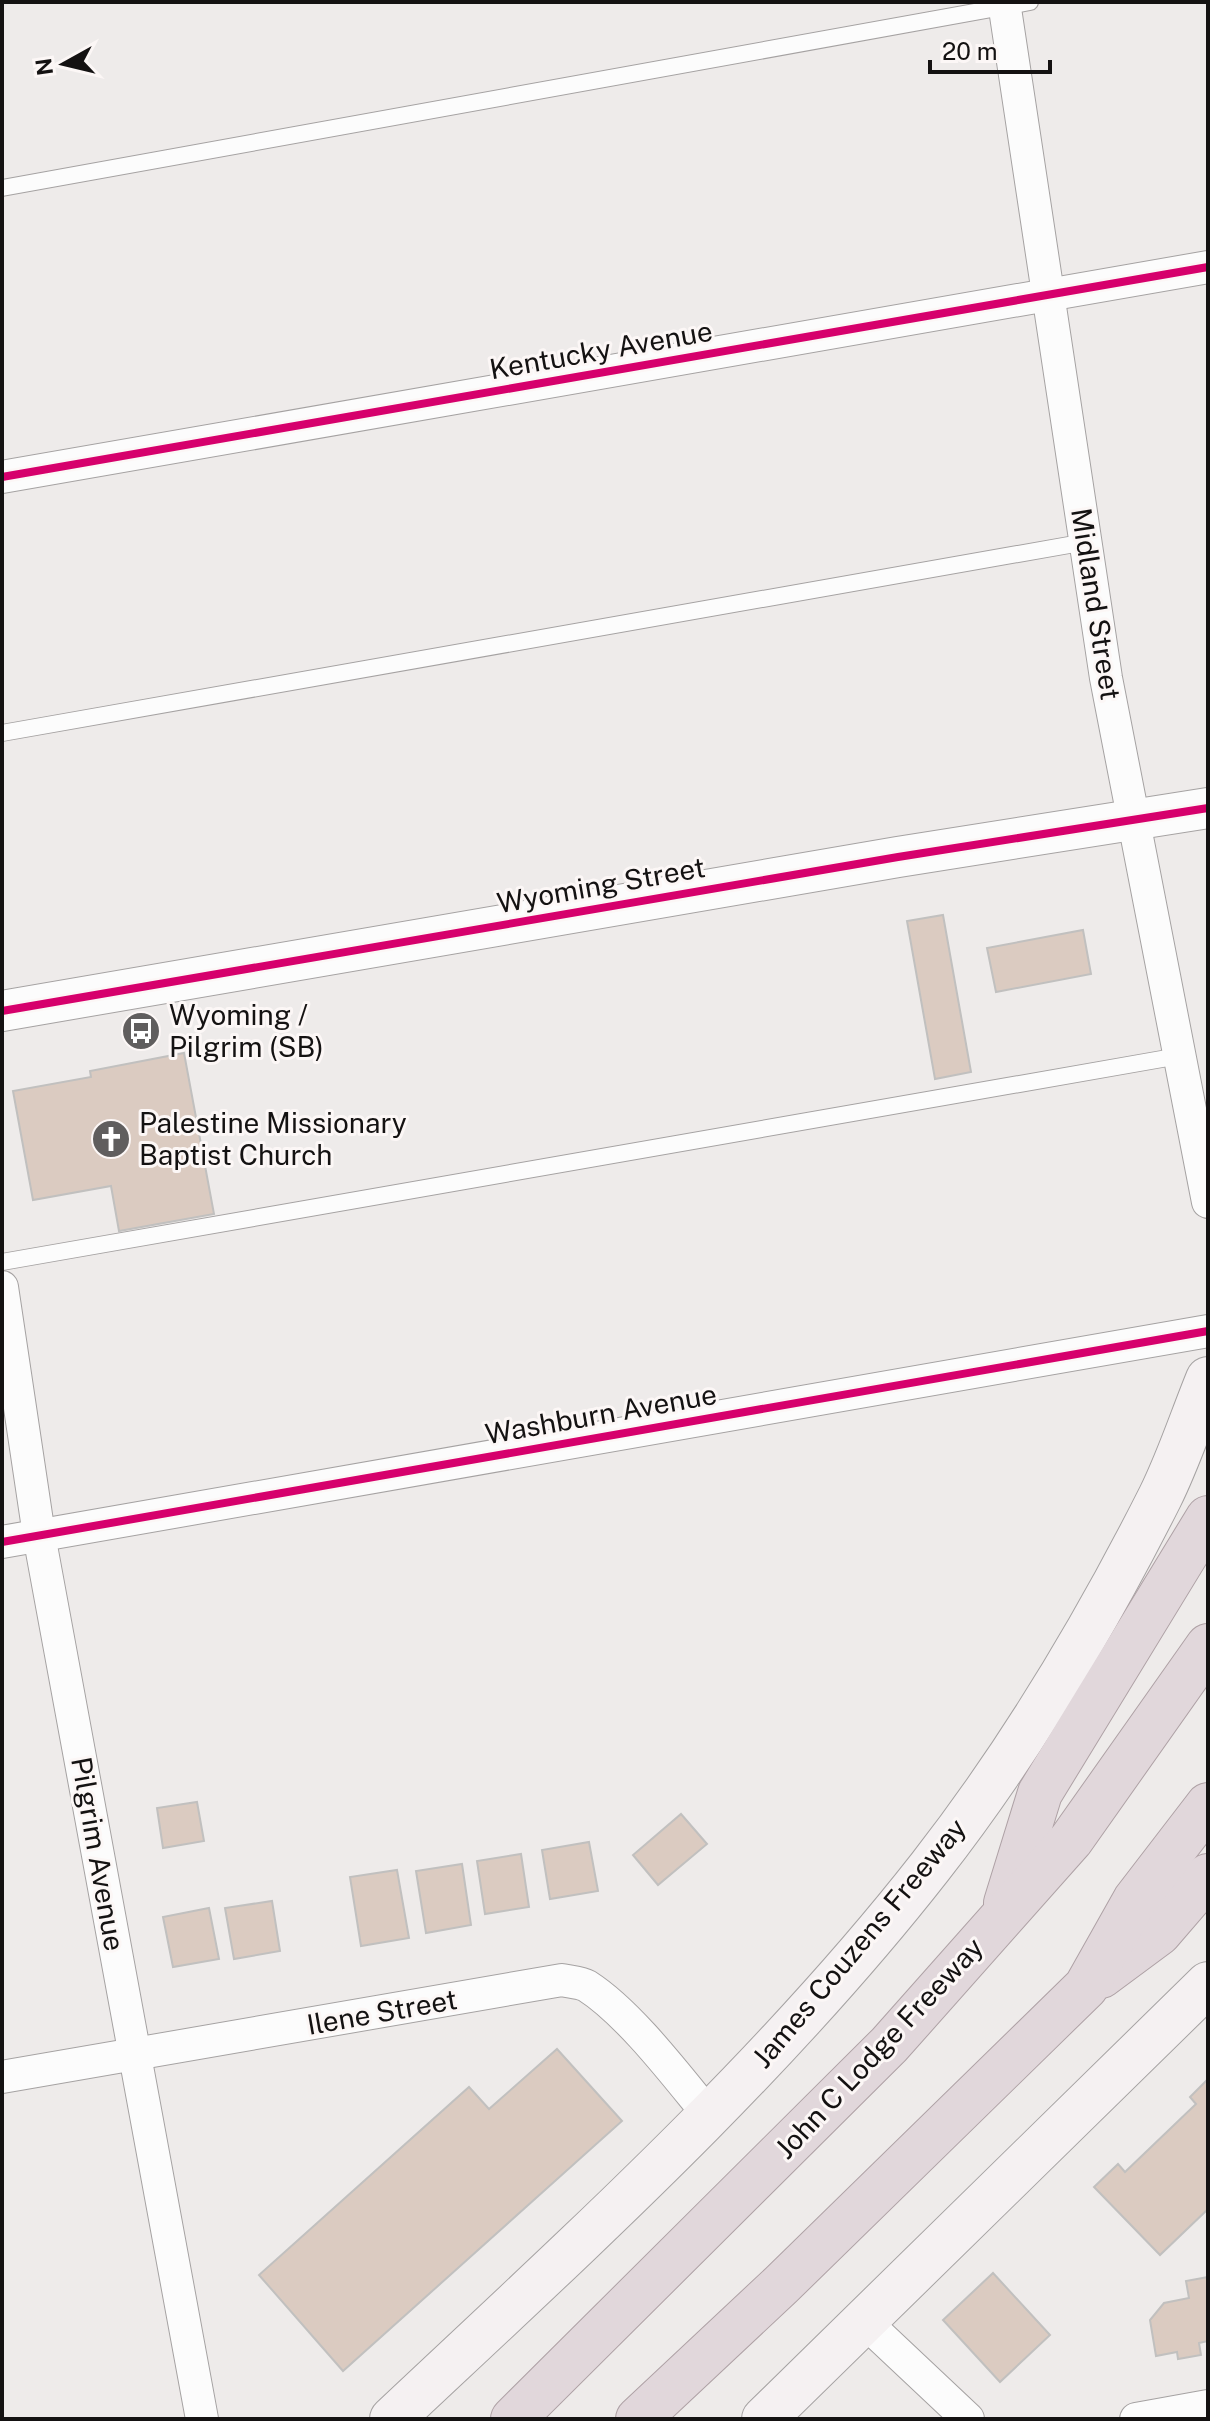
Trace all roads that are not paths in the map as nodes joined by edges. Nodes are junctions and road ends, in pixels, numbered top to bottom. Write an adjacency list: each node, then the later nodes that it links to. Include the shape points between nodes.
1 (1013, 3): 2 (lane); 4 (street, Midland Street)
2 (2, 188)
3 (1208, 267): 4 (street, Kentucky Avenue)
4 (1048, 294): 5 (street, Kentucky Avenue); 6 (street, Midland Street)
5 (2, 477)
6 (1086, 542): 7 (lane); 9 (street, Midland Street)
7 (2, 733)
8 (1208, 808): 9 (street, Wyoming Street)
9 (1132, 820): 10 (street, Wyoming Street); 11 (street, Midland Street)
10 (2, 1011)
11 (1179, 1056): 12 (street, Midland Street); 13 (lane)
12 (1208, 1202)
13 (2, 1262)
14 (2, 1287): 18 (street, Pilgrim Avenue)
15 (1208, 1331): 18 (street, Washburn Avenue)
16 (1208, 1379): 28 (main road, James Couzens Freeway, via 1161,1494 1089,1630 996,1775 930,1866 843,1970)
17 (1208, 1518): 23 (highway, via 1040,1793)
18 (39, 1535): 19 (street, Washburn Avenue); 26 (street, Pilgrim Avenue)
19 (2, 1542)
20 (1208, 1646): 23 (highway, John C Lodge Freeway, via 1071,1840)
21 (1208, 1805): 25 (highway, via 1135,1900)
22 (1208, 1876): 25 (highway, via 1159,1933)
23 (1003, 1914): 33 (highway, John C Lodge Freeway, via 889,2045)
24 (1208, 1984): 29 (main road)
25 (1086, 1987): 34 (highway)
26 (134, 2055): 27 (street, Ilene Street); 28 (street, Ilene Street, via 562,1980 584,1984 604,2000); 31 (street, Pilgrim Avenue)
27 (2, 2077)
28 (708, 2114): 32 (main road, James Couzens Freeway)
29 (865, 2322): 35 (main road); 36 (street)
30 (1208, 2406): 37 (street)
31 (202, 2419)
32 (392, 2419)
33 (513, 2419)
34 (638, 2419)
35 (764, 2419)
36 (968, 2419)
37 (1136, 2419)

